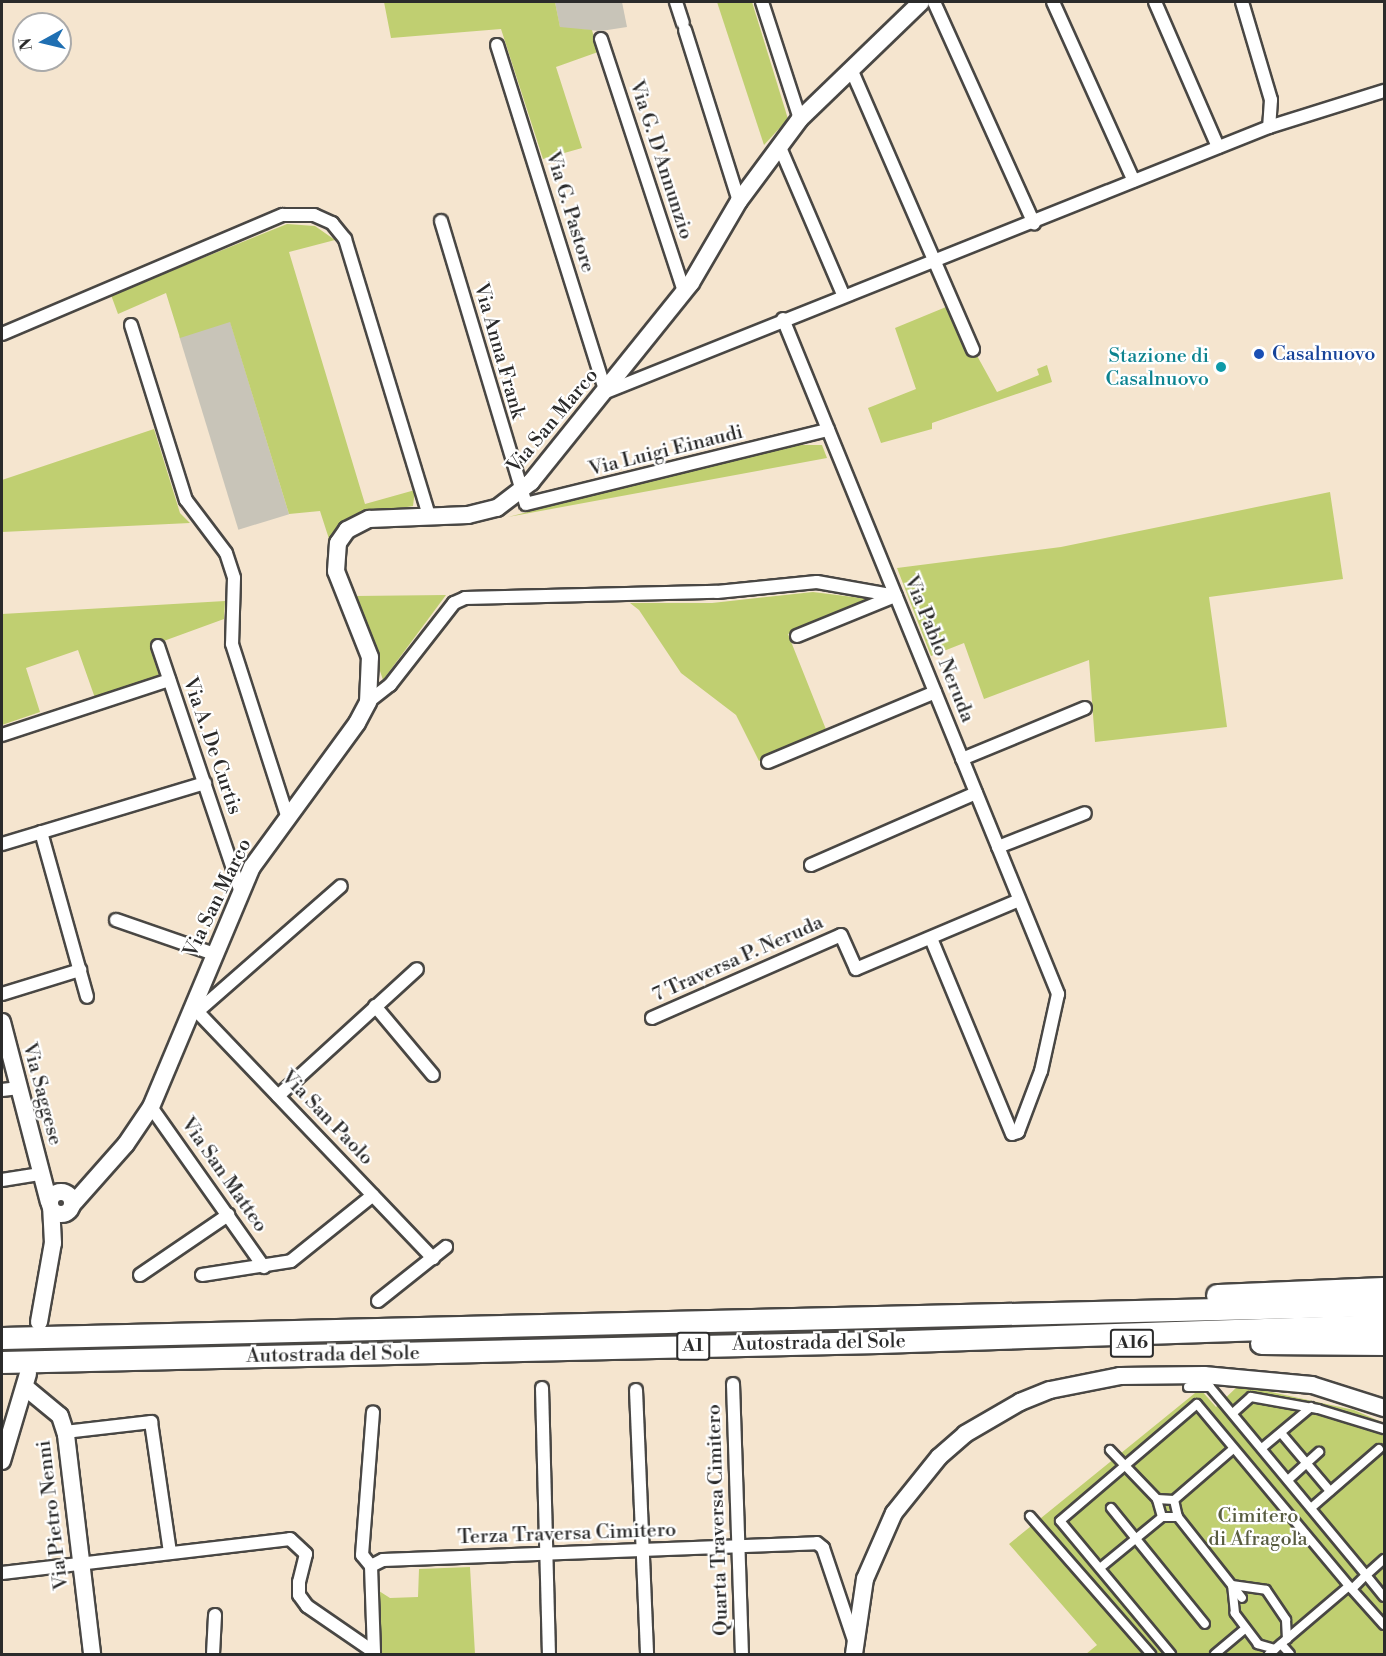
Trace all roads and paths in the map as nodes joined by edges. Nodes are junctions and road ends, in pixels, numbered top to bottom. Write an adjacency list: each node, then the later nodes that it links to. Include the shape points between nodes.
1 (676, 2): 17 (street)
2 (762, 2): 12 (street)
3 (921, 2): 10 (main road, Via San Marco)
4 (934, 2): 19 (street)
5 (1053, 2): 16 (street)
6 (1155, 2): 15 (street)
7 (1242, 2): 13 (street, via 1271,100)
8 (601, 39): 21 (street, Via G. D'Annunzio)
9 (497, 45): 27 (street, Via G. Pastore)
10 (851, 69): 12 (main road, Via San Marco); 20 (street)
11 (1384, 91): 13 (street)
12 (800, 119): 14 (main road, Via San Marco)
13 (1269, 127): 15 (street)
14 (779, 145): 17 (main road, Via San Marco); 22 (street)
15 (1218, 147): 16 (street)
16 (1134, 181): 19 (street)
17 (739, 201): 21 (main road, Via San Marco)
18 (441, 221): 29 (street, Via Anna Frank)
19 (1034, 224): 20 (street)
20 (933, 260): 22 (street); 26 (street)
21 (684, 292): 27 (main road, Via San Marco)
22 (843, 294): 23 (street)
23 (783, 319): 27 (street); 28 (street, Via Pablo Neruda)
24 (131, 325): 44 (street, via 186,500 210,528 231,570 235,604 232,644)
25 (2, 333): 30 (street, via 282,215 314,215 332,223 345,239)
26 (973, 350)
27 (606, 392): 29 (main road, Via San Marco, via 552,460)
28 (828, 430): 29 (street, Via Luigi Einaudi, via 546,502 526,504); 31 (street, Via Pablo Neruda)
29 (520, 492): 30 (main road, Via San Marco, via 497,508 468,515)
30 (429, 516): 36 (main road, Via San Marco, via 369,519 347,530 338,543 336,571 370,657)
31 (896, 596): 32 (street); 35 (street, Via Pablo Neruda); 36 (street, via 817,582 717,592 465,598 454,603 390,685)
32 (797, 636)
33 (158, 646): 34 (street, Via A. De Curtis)
34 (169, 680): 38 (street); 41 (street, Via A. De Curtis)
35 (935, 692): 39 (street, Via Pablo Neruda); 40 (street)
36 (368, 702): 44 (main road, Via San Marco, via 357,723)
37 (1085, 708): 39 (street)
38 (2, 735)
39 (962, 759): 42 (street, Via Pablo Neruda)
40 (768, 762)
41 (205, 783): 45 (street); 50 (street, Via A. De Curtis)
42 (976, 793): 47 (street, Via Pablo Neruda); 48 (street)
43 (1085, 813): 47 (street)
44 (287, 815): 50 (main road, Via San Marco)
45 (41, 832): 46 (street); 56 (street)
46 (2, 844)
47 (998, 847): 51 (street, Via Pablo Neruda)
48 (811, 865)
49 (341, 886): 60 (street)
50 (241, 892): 54 (main road, Via San Marco)
51 (1019, 900): 53 (street, 7 Traversa P. Neruda); 53 (street, Via Pablo Neruda, via 1058,994 1041,1071 1018,1132 1012,1134)
52 (116, 920): 54 (street)
53 (930, 938): 61 (street, 7 Traversa P. Neruda, via 856,969 841,935)
54 (214, 954): 60 (main road, Via San Marco)
55 (417, 969): 59 (street)
56 (80, 970): 57 (street); 58 (street)
57 (2, 994)
58 (87, 997)
59 (375, 1006): 63 (street); 66 (street)
60 (195, 1009): 66 (street, Via San Paolo); 67 (main road, Via San Marco)
61 (652, 1018)
62 (2, 1022): 64 (main road, Via Saggese)
63 (433, 1075)
64 (19, 1088): 65 (street); 68 (main road, Via Saggese)
65 (2, 1090)
66 (278, 1096): 70 (street, Via San Paolo)
67 (151, 1107): 71 (main road, Via San Marco, via 97,1179); 72 (street, Via San Matteo)
68 (42, 1176): 69 (street); 71 (main road, Via Saggese)
69 (2, 1180)
70 (373, 1195): 74 (street, Via San Paolo); 75 (street, via 291,1262)
71 (61, 1202): 82 (main road)
72 (228, 1215): 75 (street, Via San Matteo); 76 (street)
73 (446, 1247): 74 (street)
74 (433, 1258): 79 (street)
75 (264, 1267): 77 (street)
76 (140, 1275)
77 (202, 1275)
78 (1384, 1288): 81 (highway, via 1128,1298)
79 (378, 1301)
80 (1384, 1305): 81 (highway, Autostrada del Sole / A1)
81 (982, 1315): 84 (highway, Autostrada del Sole / A1)
82 (39, 1322)
83 (1384, 1325): 85 (highway, Autostrada del Sole / A1)
84 (2, 1338)
85 (879, 1342): 86 (highway, A16); 87 (highway, Autostrada del Sole / A1)
86 (1384, 1344)
87 (2, 1362)
88 (733, 1384): 117 (street, Quarta Traversa Cimitero)
89 (1188, 1387): 95 (street, via 1210,1387)
90 (542, 1388): 120 (street)
91 (636, 1389): 118 (street)
92 (1311, 1407): 95 (street, via 1251,1397); 96 (street); 98 (street)
93 (1384, 1408): 136 (main road, via 1312,1385 1204,1374 1120,1376 1050,1390 1020,1402 965,1434 939,1457 894,1513 865,1579)
94 (373, 1412): 123 (street, via 362,1555)
95 (1233, 1413): 99 (street)
96 (1384, 1429)
97 (65, 1432): 104 (main road, Via Pietro Nenni, via 60,1416 27,1380); 119 (street, via 151,1422); 122 (main road, Via Pietro Nenni)
98 (1281, 1433): 99 (street); 105 (street)
99 (1262, 1448): 107 (street)
100 (1233, 1449): 106 (street, via 1197,1404); 110 (street); 128 (street)
101 (1379, 1449): 108 (street)
102 (1110, 1450): 106 (street)
103 (1320, 1452): 105 (street)
104 (2, 1461)
105 (1306, 1464): 107 (street); 108 (street)
106 (1125, 1465): 109 (street); 124 (street, via 1060,1521)
107 (1288, 1480): 112 (street)
108 (1330, 1491): 112 (street)
109 (1157, 1499): 110 (street); 114 (street)
110 (1174, 1500): 115 (street)
111 (1111, 1508): 116 (street)
112 (1311, 1508): 126 (street)
113 (1030, 1516): 143 (street)
114 (1162, 1516): 115 (street); 116 (street)
115 (1178, 1517): 127 (street)
116 (1134, 1539): 124 (street); 132 (street)
117 (739, 1546): 118 (street, Terza Traversa Cimitero); 136 (street, Terza Traversa Cimitero, via 817,1542); 142 (street, Quarta Traversa Cimitero)
118 (643, 1551): 120 (street, Terza Traversa Cimitero); 141 (street)
119 (170, 1553): 122 (street); 137 (street, via 290,1539 306,1554 299,1595 307,1606)
120 (548, 1554): 123 (street, Terza Traversa Cimitero, via 382,1560); 140 (street)
121 (1384, 1559): 126 (street)
122 (80, 1564): 125 (street); 138 (main road, Via Pietro Nenni)
123 (371, 1566): 137 (street)
124 (1100, 1568): 144 (street)
125 (2, 1573)
126 (1366, 1575): 128 (street); 129 (street)
127 (1232, 1585): 130 (street); 134 (street, via 1235,1613); 135 (street, via 1266,1590 1286,1620)
128 (1350, 1587): 133 (street); 135 (street)
129 (1384, 1596)
130 (1242, 1598)
131 (215, 1615): 139 (street)
132 (1204, 1624)
133 (1384, 1625)
134 (1246, 1628): 135 (street, via 1258,1644); 145 (street)
135 (1278, 1647): 146 (street)
136 (854, 1649)
137 (374, 1653)
138 (92, 1654)
139 (213, 1654)
140 (549, 1654)
141 (647, 1654)
142 (742, 1654)
143 (1151, 1654)
144 (1171, 1654)
145 (1215, 1654)
146 (1290, 1654)

